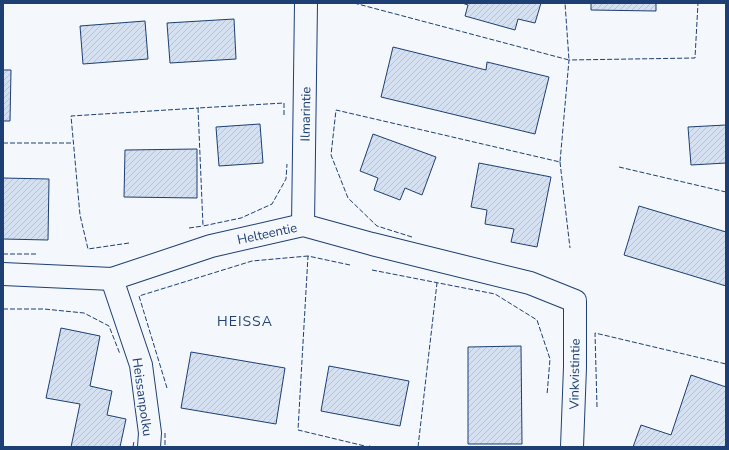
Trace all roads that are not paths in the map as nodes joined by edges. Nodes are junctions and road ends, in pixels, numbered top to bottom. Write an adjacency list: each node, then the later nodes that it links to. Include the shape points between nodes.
1 (306, 3): 2 (street, Ilmarintie)
2 (303, 225): 4 (street, Helteentie, via 211,246); 5 (street, Helteentie, via 530,283)
3 (3, 274): 4 (street, Helteentie)
4 (112, 279): 6 (street, Heissanpolku, via 141,364 150,433)
5 (575, 300): 7 (street, Vinkvistintie)
6 (149, 447)
7 (572, 447)

